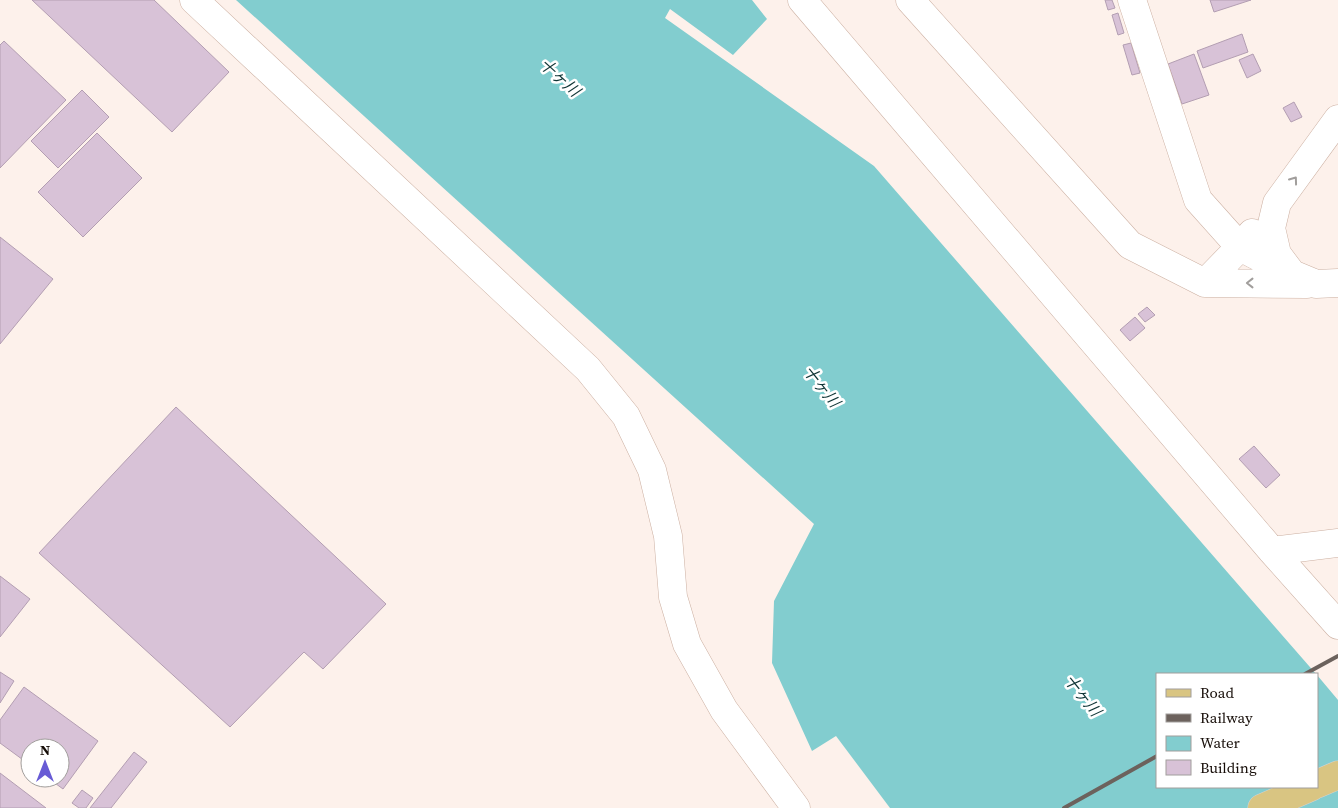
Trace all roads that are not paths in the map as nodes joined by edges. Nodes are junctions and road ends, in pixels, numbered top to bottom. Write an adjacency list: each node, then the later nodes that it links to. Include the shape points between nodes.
1 (194, 0): 16 (street, via 588,369 626,416 652,470 668,536 673,597 688,644 724,710)
2 (802, 0): 11 (street)
3 (910, 0): 9 (street, via 1130,245)
4 (1132, 0): 7 (street, via 1198,200)
5 (1338, 119): 6 (street, one-way to 5)
6 (1277, 203): 7 (street); 8 (street, via 1270,228 1277,254)
7 (1240, 247): 8 (street); 9 (street)
8 (1316, 280): 9 (street, one-way to 9)
9 (1204, 283)
10 (1338, 543): 11 (street)
11 (1272, 551): 12 (street)
12 (1338, 625)
13 (1338, 775): 14 (main road)
14 (1318, 784)
15 (1309, 788): 17 (main road)
16 (796, 808)
17 (1262, 808)

